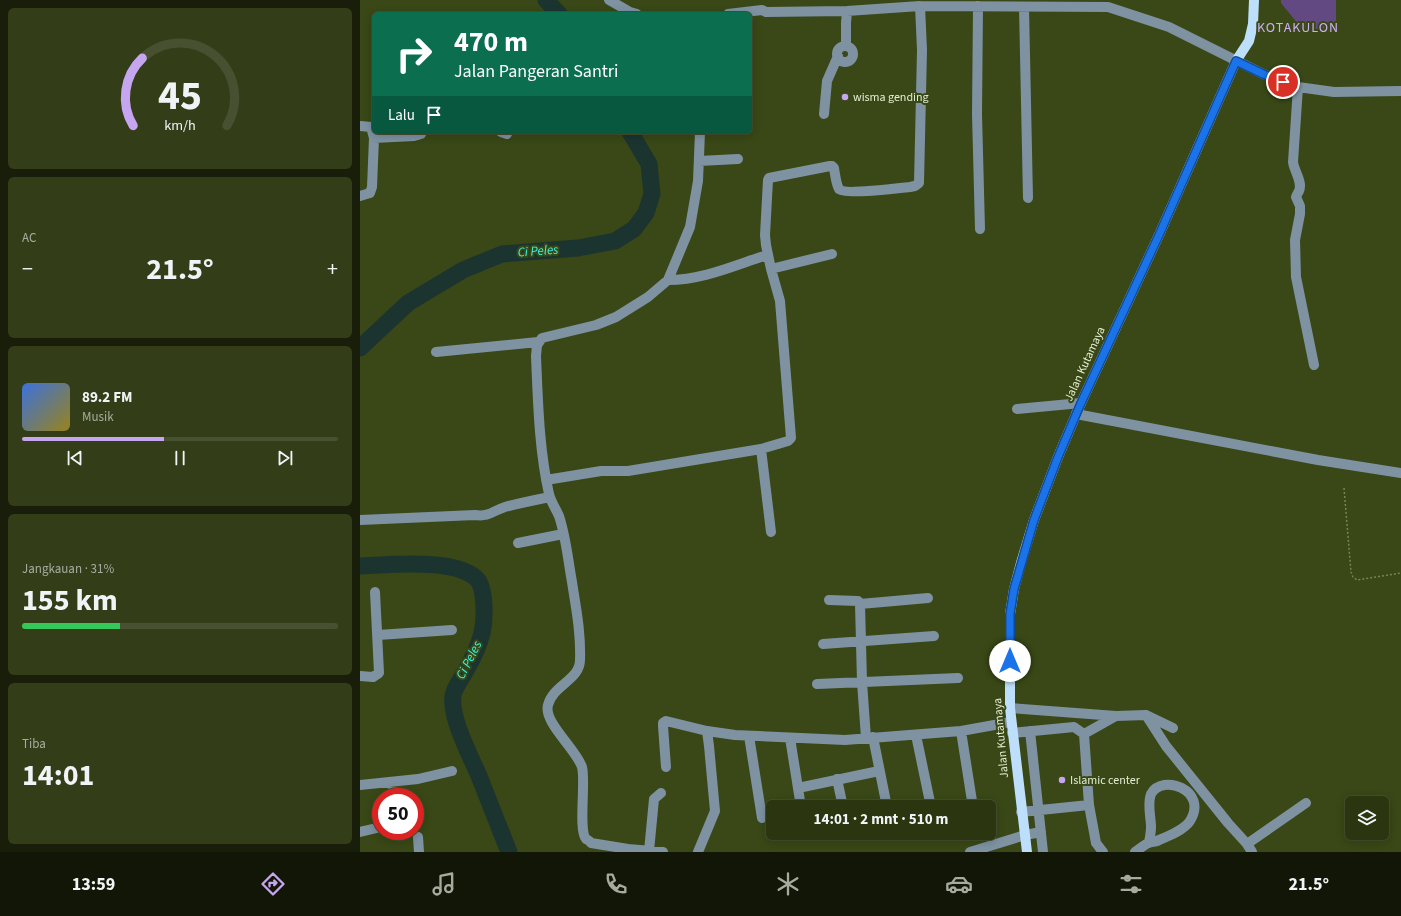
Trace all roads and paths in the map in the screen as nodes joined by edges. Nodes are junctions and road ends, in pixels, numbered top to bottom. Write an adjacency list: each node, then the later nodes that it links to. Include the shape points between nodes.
1 (609, 0): 9 (street)
2 (1254, 0): 13 (main road, Jalan Kutamaya, via 1249,41)
3 (957, 3): 5 (street); 6 (street)
4 (761, 5): 8 (street, via 766,12); 10 (street)
5 (920, 6): 8 (street); 29 (street, via 922,50 919,183 916,186 865,192 842,191 838,188 832,166 770,178 767,185 765,235)
6 (978, 6): 7 (street); 27 (street)
7 (1024, 7): 13 (street, via 1108,7 1169,28); 26 (street)
8 (847, 10): 11 (street)
9 (630, 12)
10 (735, 12)
11 (846, 46): 12 (street, via 838,50); 12 (street, via 853,51 852,60 846,63)
12 (838, 56): 16 (street, via 827,81)
13 (1236, 61): 14 (street); 35 (main road, Jalan Kutamaya)
14 (1298, 87): 15 (street, via 1334,92); 34 (street, via 1293,162 1300,185 1296,196 1300,214 1295,268)
15 (1401, 91)
16 (824, 114)
17 (360, 126): 18 (street, via 371,127)
18 (372, 131)
19 (373, 134): 22 (street)
20 (421, 134): 22 (street)
21 (700, 134): 24 (street)
22 (374, 138): 25 (street, via 372,187 370,193)
23 (738, 159): 24 (street)
24 (699, 161): 31 (street, via 690,227)
25 (360, 196)
26 (1028, 198)
27 (980, 229)
28 (832, 254): 30 (street)
29 (767, 255): 30 (street); 31 (street, via 700,277)
30 (771, 270): 38 (street, via 780,301 791,438)
31 (668, 280): 32 (street, via 648,298 616,317 596,325 542,338)
32 (538, 342): 33 (street); 40 (street, via 536,356 541,452)
33 (436, 352)
34 (1314, 365)
35 (1081, 403): 36 (street); 37 (main road, Jalan Kutamaya)
36 (1017, 409)
37 (1076, 414): 39 (street, via 1318,460); 61 (main road, Jalan Kutamaya, via 1034,520 1014,589 1010,614)
38 (761, 449): 40 (street, via 628,471 601,471); 44 (street)
39 (1401, 473)
40 (546, 480): 42 (street)
41 (1344, 488): 47 (path, via 1350,572 1353,577 1357,580)
42 (550, 496): 43 (street, via 502,508 482,516); 45 (street, via 559,516)
43 (360, 520)
44 (771, 532)
45 (563, 534): 46 (street); 101 (street, via 579,629 580,662 576,673 551,696 547,706 548,715 581,765 586,839 591,843)
46 (518, 543)
47 (1401, 573)
48 (375, 592): 53 (street)
49 (928, 598): 51 (street)
50 (829, 600): 51 (street, via 858,601)
51 (860, 604): 55 (street)
52 (452, 630): 53 (street)
53 (378, 635): 57 (street, via 379,673 373,677)
54 (934, 636): 55 (street)
55 (862, 642): 56 (street); 59 (street)
56 (823, 644)
57 (360, 676)
58 (958, 678): 59 (street)
59 (862, 682): 60 (street); 74 (street)
60 (817, 684)
61 (1010, 708): 63 (street); 64 (main road, Jalan Kutamaya)
62 (1146, 715): 63 (street); 65 (street); 100 (street, via 1166,746)
63 (1116, 716): 70 (street)
64 (1011, 722): 67 (street); 69 (main road, Jalan Kutamaya)
65 (1173, 728)
66 (707, 731): 72 (street); 75 (street, via 666,721 662,723); 104 (street, via 715,811)
67 (961, 731): 71 (street); 88 (street)
68 (1030, 731): 69 (street); 70 (street, via 1074,727); 91 (street)
69 (1012, 733): 92 (main road, Jalan Kutamaya)
70 (1084, 734): 90 (street)
71 (916, 735): 74 (street); 87 (street)
72 (749, 736): 73 (street); 93 (street)
73 (790, 738): 74 (street); 82 (street)
74 (870, 738): 77 (street)
75 (666, 767)
76 (452, 771): 79 (street)
77 (879, 771): 78 (street); 86 (street)
78 (838, 779): 82 (street); 85 (street)
79 (392, 782): 80 (street); 81 (street)
80 (360, 785)
81 (393, 788)
82 (798, 788): 84 (street)
83 (661, 793): 101 (street, via 654,799)
84 (800, 800)
85 (842, 800)
86 (885, 800)
87 (930, 800)
88 (972, 800)
89 (1306, 803): 100 (street)
90 (1089, 805): 91 (street); 108 (street, via 1096,843)
91 (1039, 810): 92 (street); 96 (street)
92 (1021, 812): 97 (main road, Jalan Kutamaya)
93 (762, 818)
94 (372, 829): 95 (street)
95 (360, 832)
96 (1041, 832): 97 (street); 107 (street)
97 (1025, 835): 105 (street); 106 (main road, Jalan Kutamaya)
98 (418, 840): 102 (street)
99 (1149, 842): 99 (street, via 1166,838 1190,822 1194,803 1189,793 1182,788 1176,785 1166,786 1152,792 1149,801); 109 (street)
100 (1250, 848)
101 (648, 851): 103 (street)
102 (419, 852)
103 (662, 852)
104 (698, 852)
105 (970, 852)
106 (1027, 852)
107 (1043, 852)
108 (1103, 852)
109 (1135, 852)

